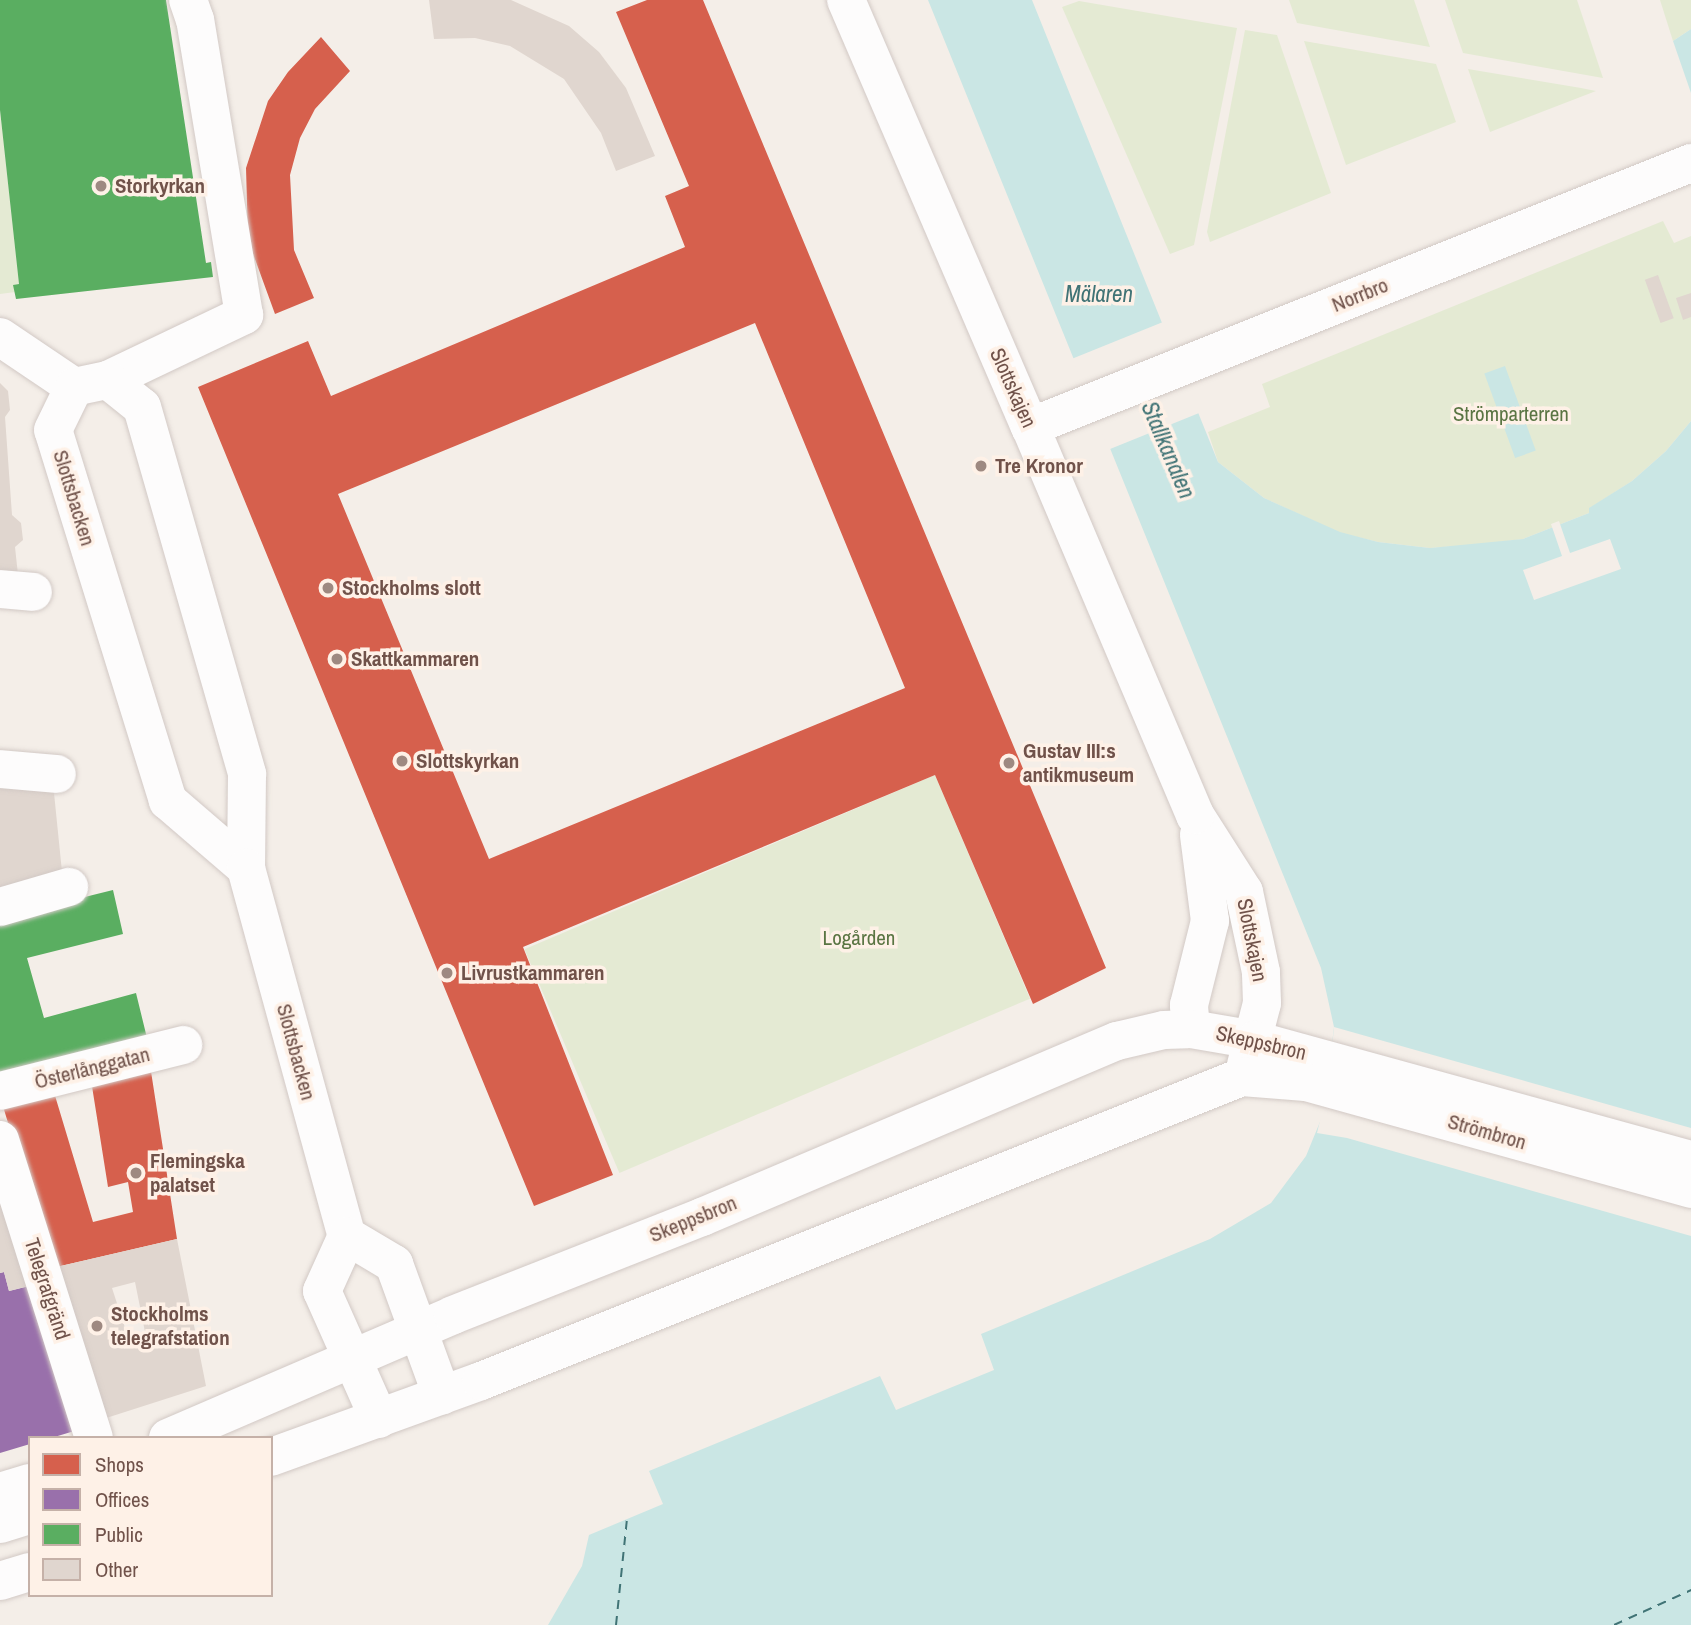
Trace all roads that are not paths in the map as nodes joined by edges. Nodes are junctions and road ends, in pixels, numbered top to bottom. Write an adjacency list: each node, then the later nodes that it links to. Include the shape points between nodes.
1 (188, 0): 5 (street, via 244,315)
2 (846, 0): 6 (street, Slottskajen)
3 (1691, 163): 6 (street, Norrbro)
4 (1, 337): 5 (street)
5 (91, 384): 10 (street, Slottsbacken, via 142,407 247,774); 10 (street, Slottsbacken, via 53,430 168,801)
6 (1030, 427): 9 (street, Slottskajen)
7 (0, 769): 8 (street)
8 (57, 774)
9 (1195, 815): 13 (street, Slottskajen, via 1210,921 1189,1005); 14 (street, Slottskajen, via 1244,892 1261,972 1262,1003)
10 (246, 868): 23 (street, Slottsbacken)
11 (69, 887): 12 (street)
12 (0, 907)
13 (1191, 1029): 14 (street, Skeppsbron); 17 (street, Skeppsbron, via 1210,1052); 24 (street, Skeppsbron, via 1117,1041 702,1217)
14 (1255, 1040): 16 (street, Skeppsbron); 17 (street, Slottskajen)
15 (183, 1045): 19 (street, Österlånggatan)
16 (1329, 1074): 18 (street, Strömbron); 21 (street, Strömbron); 22 (street, Strömbron)
17 (1242, 1077): 18 (street, Skeppsbron); 26 (street, Skeppsbron)
18 (1283, 1078)
19 (0, 1091)
20 (0, 1140): 29 (street, Telegrafgränd)
21 (1691, 1160)
22 (1691, 1189)
23 (347, 1236): 24 (street, via 394,1264); 25 (street, via 322,1291)
24 (418, 1330): 25 (street, Skeppsbron); 26 (street)
25 (352, 1360): 27 (street); 28 (street, Skeppsbron)
26 (442, 1396): 27 (street, Skeppsbron)
27 (379, 1419): 30 (street, Skeppsbron)
28 (184, 1434)
29 (93, 1436)
30 (273, 1456)
31 (28, 1484): 32 (street)
32 (0, 1492)
33 (28, 1516): 34 (street)
34 (0, 1524)
35 (28, 1533): 36 (street)
36 (0, 1541)
37 (28, 1573): 38 (street)
38 (0, 1581)

